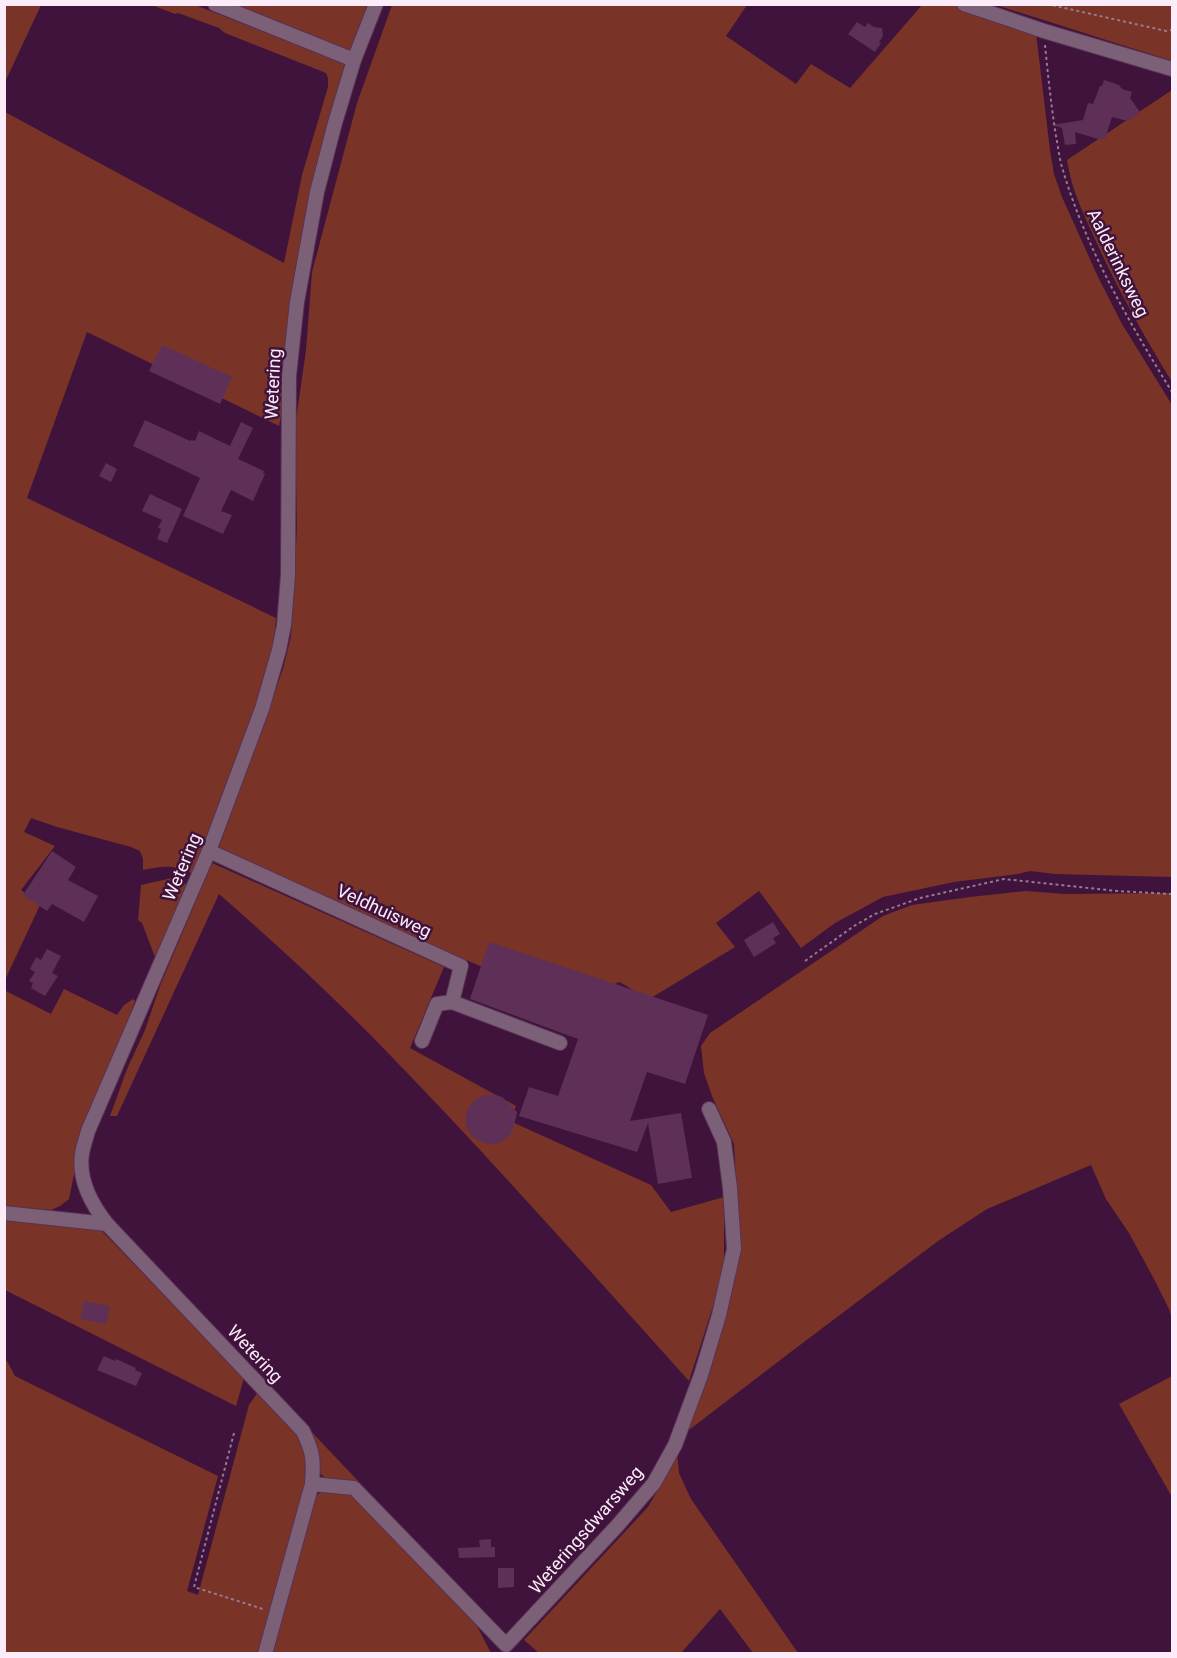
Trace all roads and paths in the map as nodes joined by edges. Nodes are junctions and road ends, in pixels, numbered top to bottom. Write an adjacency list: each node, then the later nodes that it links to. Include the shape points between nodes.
1 (215, 4): 7 (street)
2 (376, 4): 7 (street, Wetering)
3 (964, 4): 6 (street)
4 (1047, 4): 5 (path)
5 (1173, 30)
6 (1044, 31): 8 (street); 9 (path, Aalderinksweg, via 1061,165 1076,210 1146,350)
7 (354, 60): 10 (street, Wetering, via 317,192 297,302 290,376 288,575 281,642 262,709)
8 (1173, 69)
9 (1173, 392)
10 (209, 851): 13 (street, Veldhuisweg, via 461,966); 18 (street, Wetering, via 86,1139 82,1174 94,1207)
11 (1173, 894): 12 (path, via 1004,879 920,898 875,914)
12 (805, 961)
13 (452, 1002): 14 (street, via 437,1004); 15 (street)
14 (422, 1041)
15 (560, 1043)
16 (709, 1109): 20 (street, Weteringsdwarsweg, via 724,1142 734,1249 701,1375 675,1445 654,1483 506,1645 354,1488)
17 (4, 1213): 18 (street)
18 (107, 1224): 20 (street, Wetering, via 303,1431 314,1462)
19 (234, 1433): 21 (path, via 194,1587)
20 (312, 1484): 21 (street, Wetering)
21 (276, 1613): 22 (street, Wetering)
22 (265, 1653)

